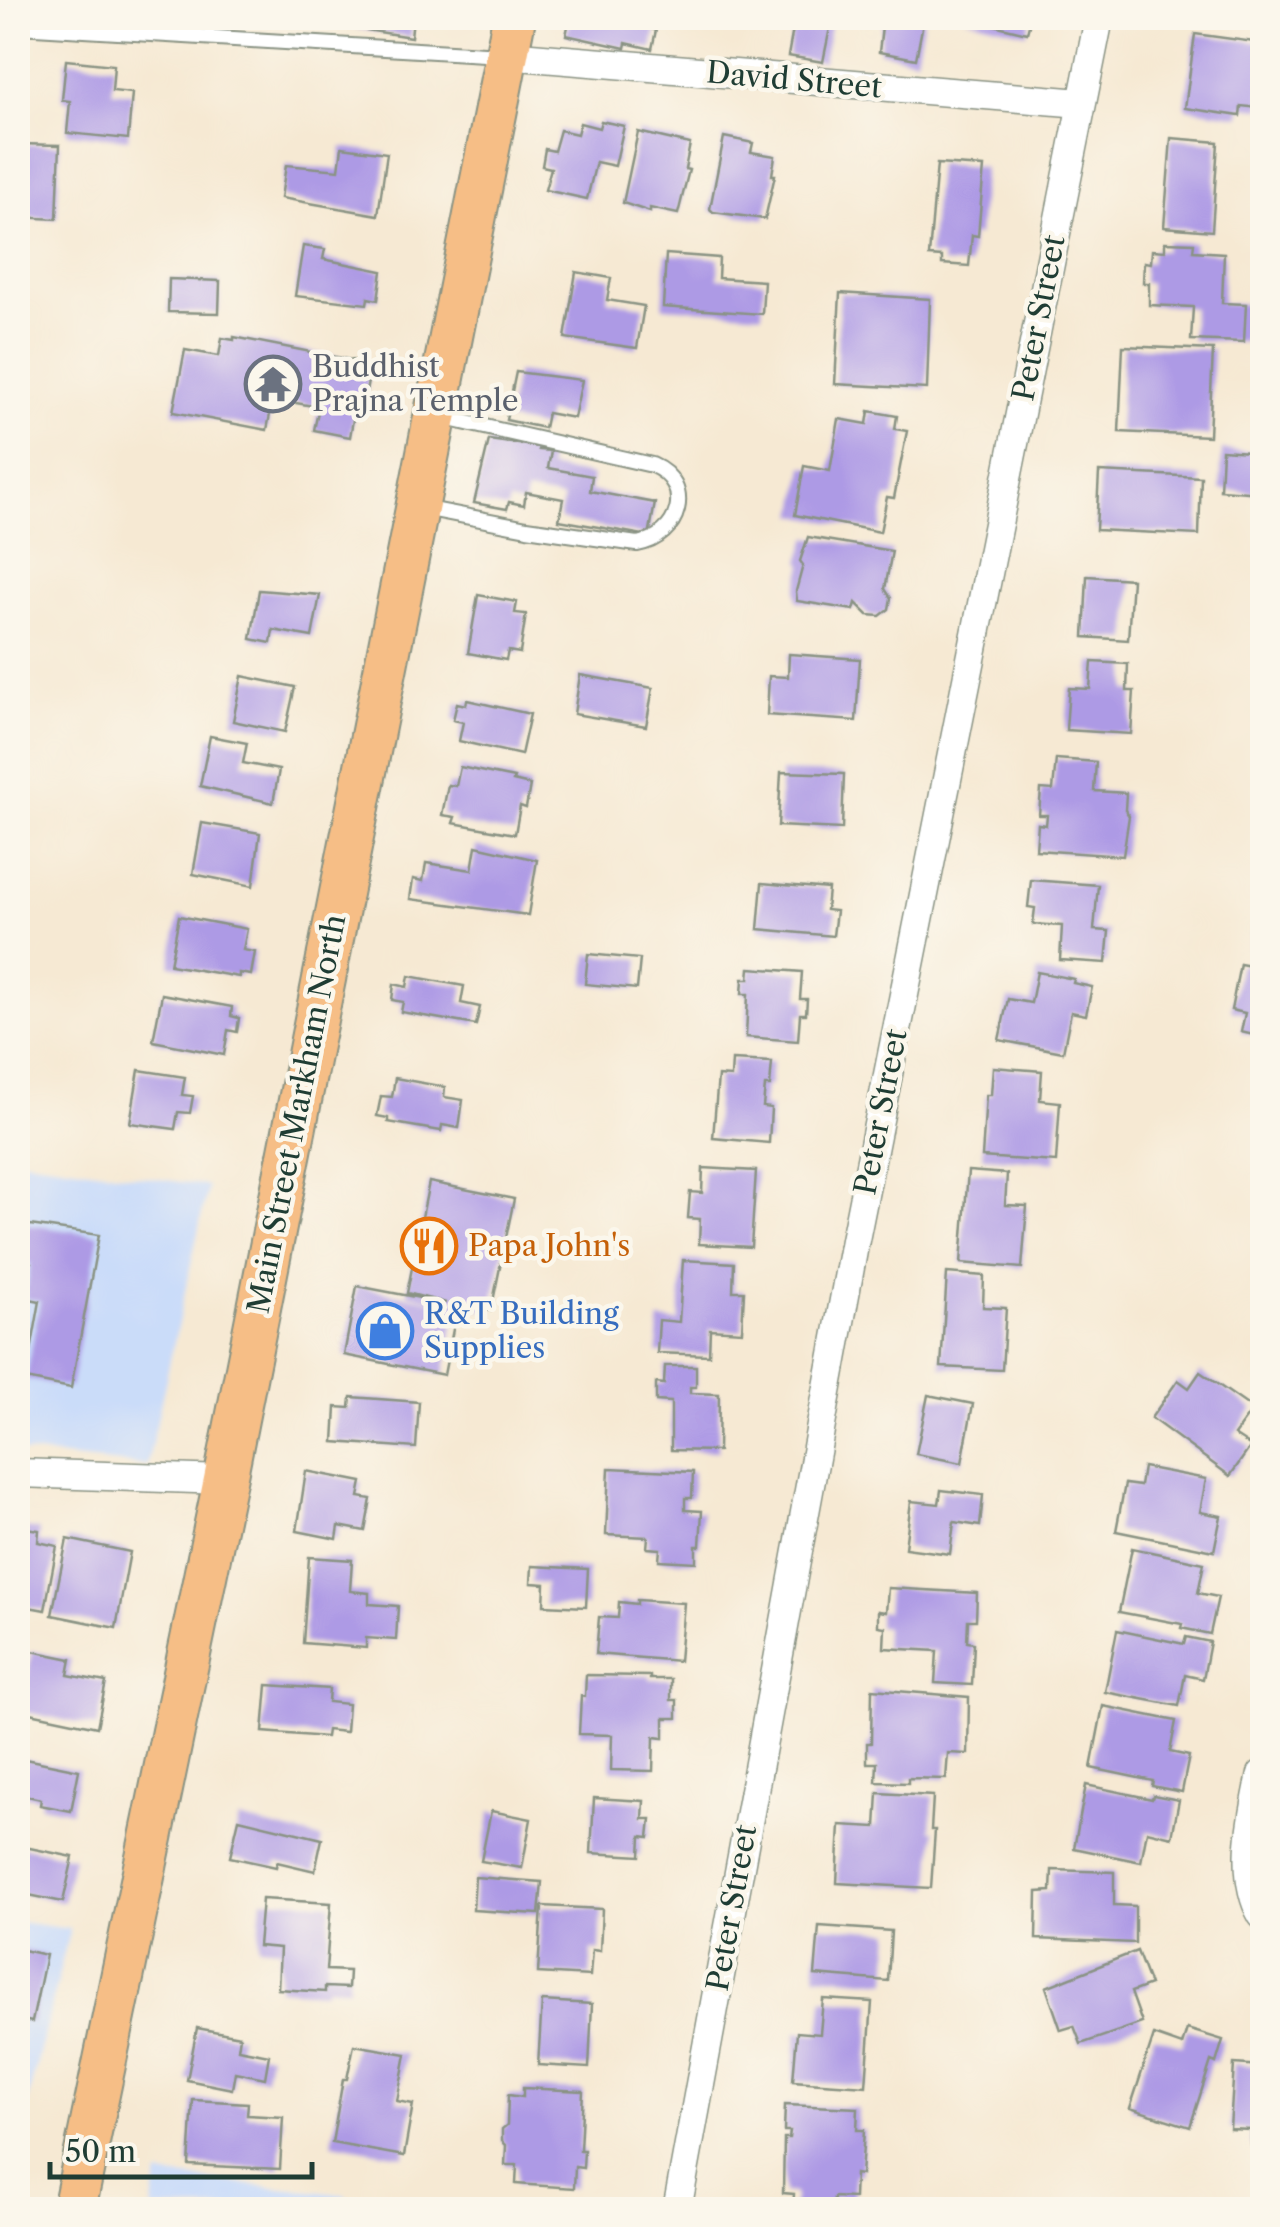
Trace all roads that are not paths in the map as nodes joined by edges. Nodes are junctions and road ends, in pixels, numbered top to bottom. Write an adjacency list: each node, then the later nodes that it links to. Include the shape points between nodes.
1 (1099, 18): 4 (street, Peter Street)
2 (18, 26): 3 (lane)
3 (510, 36): 4 (street, David Street); 5 (main road, Main Street Markham North)
4 (1082, 103): 12 (street, Peter Street, via 852,1259)
5 (433, 415): 6 (main road, Main Street Markham North); 6 (lane, via 665,470 678,495 676,515 654,541 637,544)
6 (417, 507): 8 (main road, Main Street Markham North)
7 (18, 1473): 8 (street)
8 (225, 1480): 11 (main road, Main Street Markham North)
9 (1262, 1774): 10 (street, via 1251,1866)
10 (1262, 1915)
11 (74, 2210)
12 (677, 2210)

